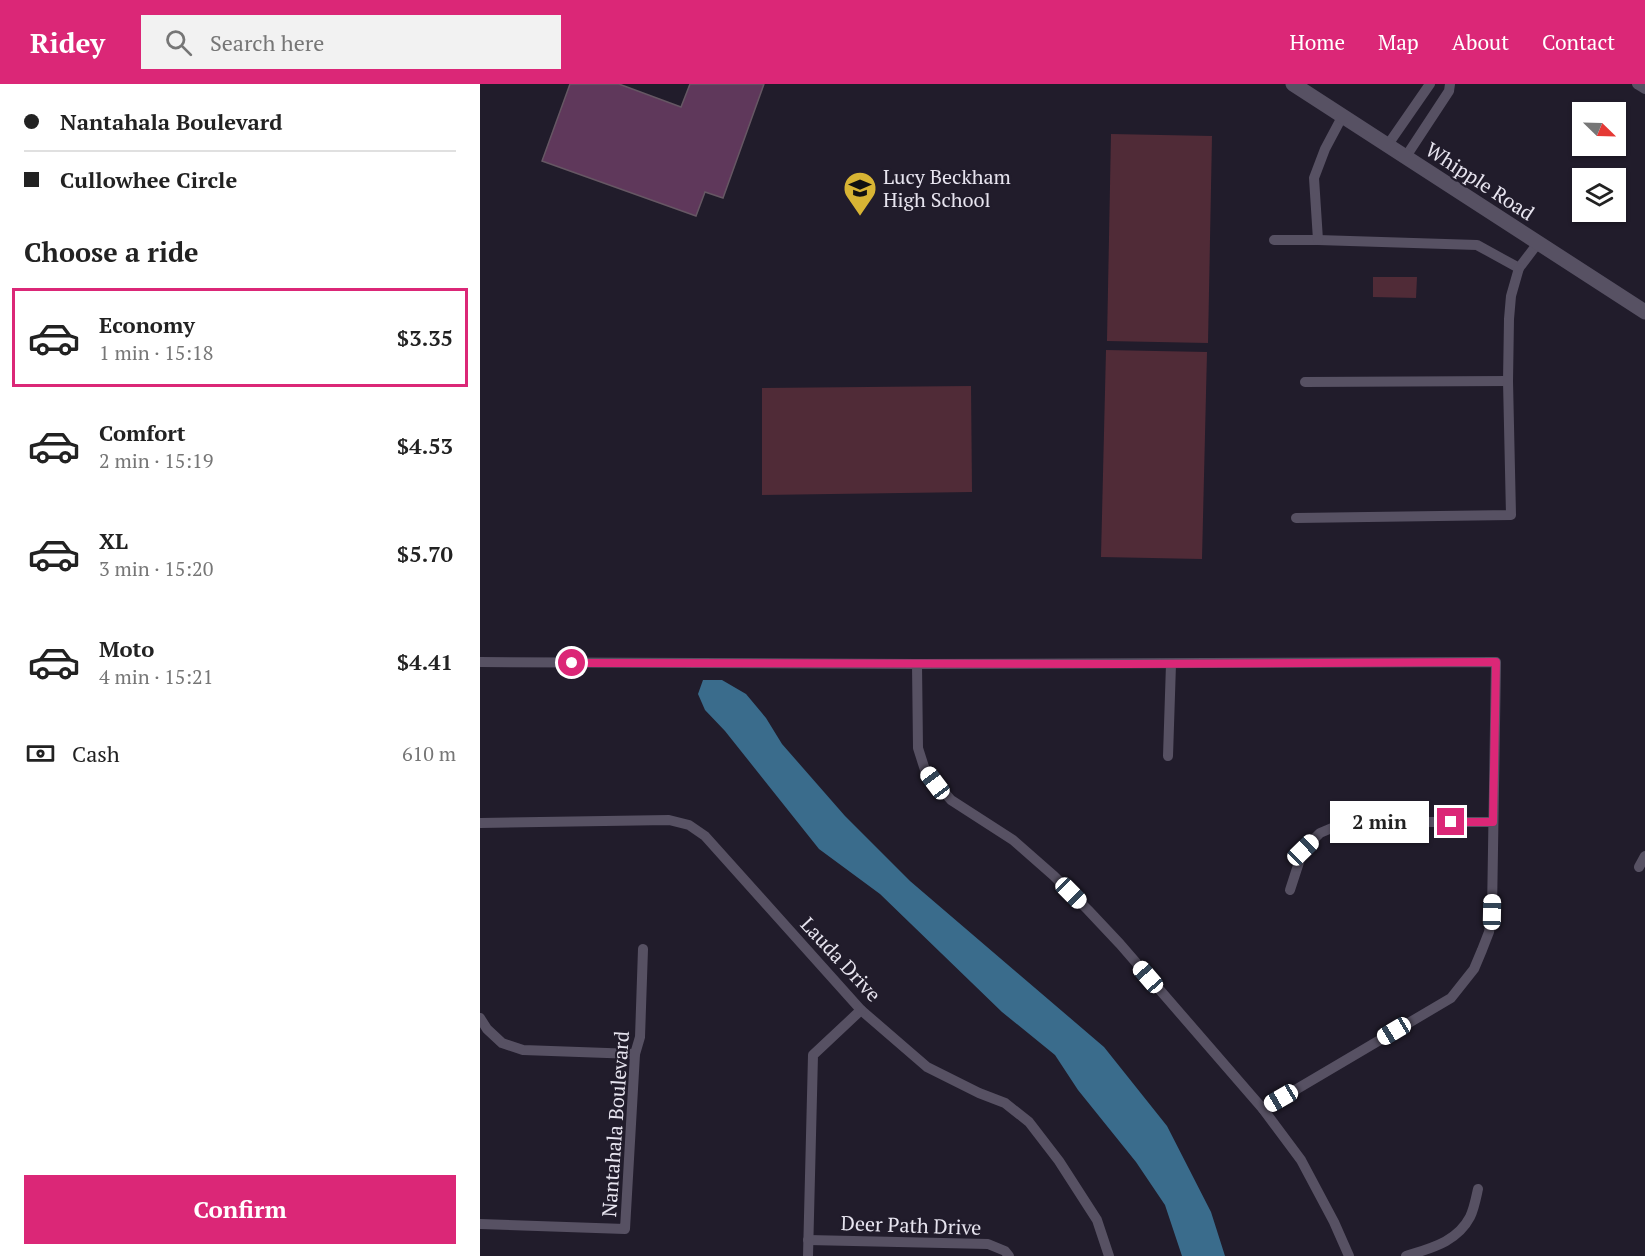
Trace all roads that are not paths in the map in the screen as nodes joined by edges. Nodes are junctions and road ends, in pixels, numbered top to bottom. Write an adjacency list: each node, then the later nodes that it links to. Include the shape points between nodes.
1 (1293, 84): 6 (main road, Whipple Road)
2 (1430, 84): 7 (street)
3 (1450, 84): 8 (street)
4 (1637, 84): 5 (street)
5 (1645, 89)
6 (1342, 117): 7 (main road, Whipple Road); 10 (street, via 1314,178)
7 (1387, 146): 8 (main road, Whipple Road)
8 (1405, 158): 11 (main road, Whipple Road)
9 (1274, 240): 10 (street)
10 (1318, 240): 12 (street, via 1477,245)
11 (1538, 243): 12 (street); 13 (main road, Whipple Road)
12 (1519, 268): 14 (street, via 1511,296)
13 (1645, 312)
14 (1508, 381): 15 (street); 16 (street, via 1511,515)
15 (1305, 382)
16 (1296, 518)
17 (480, 662): 18 (street)
18 (917, 664): 19 (street); 30 (street, via 918,748 925,770 935,783 951,800 1013,840 1054,876)
19 (1171, 664): 20 (street); 22 (street, via 1496,662)
20 (1168, 756)
21 (480, 822): 27 (street, Lauda Drive, via 669,820 688,825 705,836)
22 (1493, 822): 25 (street, via 1346,822 1320,833 1303,850); 30 (street, via 1489,932 1474,969 1463,984 1451,998)
23 (1645, 856): 24 (street)
24 (1639, 867)
25 (1290, 890)
26 (642, 950): 29 (street, Nantahala Boulevard, via 640,1038)
27 (861, 1010): 33 (street, via 813,1055); 36 (street, Lauda Drive, via 927,1066 1005,1104 1029,1122 1097,1220)
28 (480, 1018): 29 (street, via 502,1043 523,1050)
29 (635, 1054): 32 (street, Nantahala Boulevard, via 625,1229)
30 (1263, 1109): 37 (street, via 1301,1160)
31 (1478, 1189): 38 (street, via 1471,1216 1456,1236)
32 (480, 1224)
33 (808, 1240): 34 (street); 35 (street, Deer Path Drive, via 988,1244)
34 (808, 1256)
35 (1009, 1256)
36 (1108, 1256)
37 (1349, 1256)
38 (1406, 1256)

